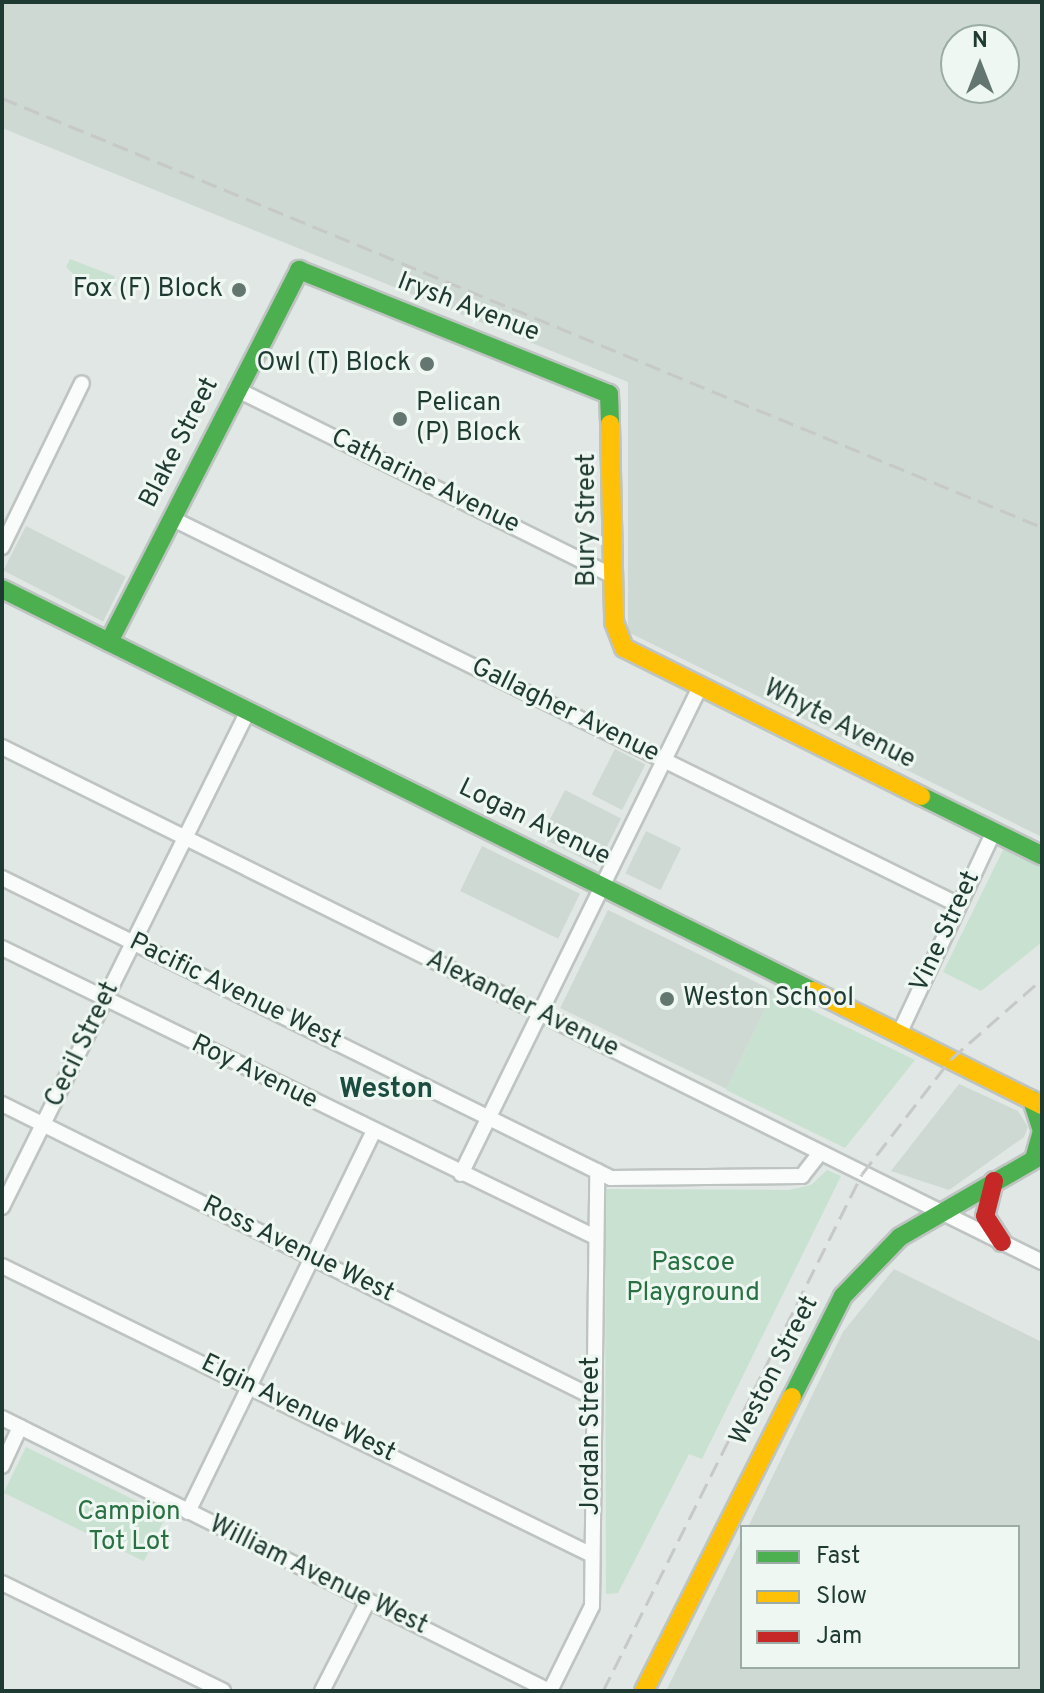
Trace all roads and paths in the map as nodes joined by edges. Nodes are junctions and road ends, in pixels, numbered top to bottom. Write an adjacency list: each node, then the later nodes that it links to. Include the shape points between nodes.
1 (299, 270): 3 (main road, Blake Street); 4 (main road, Irysh Avenue, via 599,388)
2 (82, 383): 6 (street)
3 (236, 389): 5 (main road, Blake Street); 7 (street, Catharine Avenue)
4 (613, 401): 7 (main road, Bury Street)
5 (171, 518): 10 (main road, Blake Street); 14 (street, Gallagher Avenue)
6 (2, 547)
7 (613, 576): 9 (main road, Bury Street)
8 (2, 589): 10 (main road, Logan Avenue)
9 (617, 639): 11 (main road, Whyte Avenue)
10 (109, 642): 12 (main road, Logan Avenue)
11 (701, 685): 14 (street); 15 (main road, Whyte Avenue)
12 (248, 711): 16 (street, Cecil Street); 19 (main road, Logan Avenue)
13 (2, 747): 16 (street, Alexander Avenue)
14 (665, 760): 19 (street); 20 (street, Gallagher Avenue)
15 (994, 831): 17 (main road, Whyte Avenue); 20 (street, Vine Street)
16 (185, 838): 21 (street, Cecil Street); 24 (street, Alexander Avenue)
17 (1041, 855)
18 (2, 878): 21 (street, Pacific Avenue West)
19 (603, 887): 24 (street); 25 (main road, Logan Avenue)
20 (959, 905): 25 (street, Vine Street)
21 (134, 942): 23 (street, Cecil Street); 28 (street, Pacific Avenue West)
22 (2, 948): 23 (street, Roy Avenue)
23 (105, 1000): 29 (street, Cecil Street); 30 (street, Roy Avenue)
24 (541, 1014): 28 (street); 31 (street, Alexander Avenue)
25 (899, 1034): 26 (main road, Logan Avenue)
26 (1037, 1102): 32 (main road)
27 (2, 1104): 29 (street, Ross Avenue West)
28 (490, 1118): 33 (street, Pacific Avenue West); 34 (street)
29 (44, 1124): 36 (street, Cecil Street); 40 (street, Ross Avenue West)
30 (373, 1132): 34 (street, Roy Avenue); 40 (street)
31 (820, 1153): 33 (street, Pacific Avenue West, via 802,1176 611,1178); 37 (street, Alexander Avenue)
32 (1039, 1157): 35 (main road, Weston Street)
33 (597, 1171): 38 (street, Jordan Street)
34 (461, 1174): 38 (street, Roy Avenue)
35 (994, 1181): 37 (main road, Weston Street); 39 (main road, via 985,1216)
36 (2, 1207)
37 (941, 1212): 39 (street, Alexander Avenue); 55 (main road, Weston Street, via 875,1258 830,1317)
38 (593, 1236): 44 (street, Jordan Street)
39 (1002, 1242): 41 (street, Alexander Avenue)
40 (312, 1257): 43 (street); 44 (street, Ross Avenue West)
41 (1042, 1262)
42 (2, 1266): 43 (street, Elgin Avenue West)
43 (250, 1386): 48 (street); 49 (street, Elgin Avenue West)
44 (593, 1397): 49 (street, Jordan Street)
45 (2, 1418): 46 (street, William Avenue West)
46 (20, 1427): 47 (street); 48 (street, William Avenue West)
47 (2, 1466)
48 (188, 1512): 51 (street, William Avenue West)
49 (592, 1555): 54 (street, Jordan Street, via 592,1606)
50 (2, 1583): 52 (street)
51 (368, 1601): 53 (street); 54 (street, William Avenue West)
52 (223, 1691)
53 (322, 1691)
54 (550, 1691)
55 (644, 1691)

